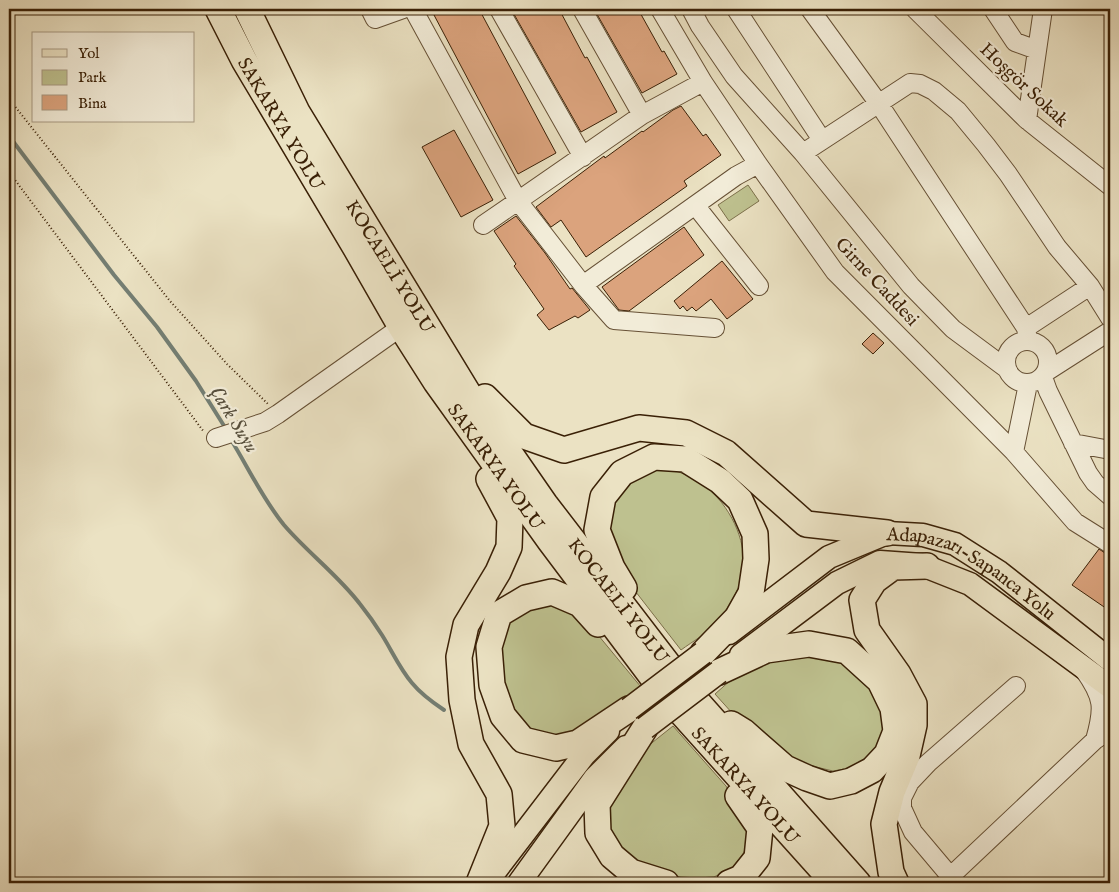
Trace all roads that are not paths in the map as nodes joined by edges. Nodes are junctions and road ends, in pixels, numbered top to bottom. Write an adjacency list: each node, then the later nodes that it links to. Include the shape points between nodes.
1 (218, 9): 33 (highway, SAKARYA YOLU, via 244,60)
2 (247, 9): 28 (highway, KOCAELİ YOLU, via 297,112)
3 (370, 9): 4 (street, via 375,19)
4 (403, 9)
5 (413, 9): 25 (street)
6 (500, 9): 22 (street)
7 (582, 9): 18 (street)
8 (660, 9): 16 (street, Girne Caddesi)
9 (691, 9): 21 (street, via 734,76)
10 (736, 9): 20 (street)
11 (810, 9): 17 (street)
12 (915, 9): 19 (street, Hoşgör Sokak)
13 (992, 9): 15 (street, via 1015,42)
14 (1043, 9): 15 (street)
15 (1037, 50): 19 (street)
16 (703, 82): 18 (street); 23 (street, Girne Caddesi)
17 (879, 104): 20 (street); 31 (street, via 910,83 920,84 940,96 986,145 1057,247); 36 (street)
18 (642, 115): 22 (street)
19 (1028, 120): 24 (street, Hoşgör Sokak)
20 (822, 140): 21 (street)
21 (803, 153): 37 (street, via 911,286 953,329)
22 (583, 157): 25 (street)
23 (758, 164): 26 (street); 43 (street, Girne Caddesi, via 836,272)
24 (1110, 186)
25 (518, 201): 27 (street); 29 (street)
26 (696, 205): 29 (street); 30 (street)
27 (483, 225)
28 (369, 230): 45 (highway, via 484,396 524,436 564,450 639,428 686,432 726,453 806,524); 52 (highway, KOCAELİ YOLU, via 468,392 545,504)
29 (583, 285): 34 (street, via 614,320)
30 (758, 286)
31 (1090, 286): 32 (street); 36 (street)
32 (1110, 318)
33 (401, 327): 39 (highway, SAKARYA YOLU); 40 (street, via 272,418)
34 (715, 328)
35 (1110, 331): 38 (street)
36 (1027, 334): 37 (street, via 1010,349); 38 (street, via 1044,349 1049,361)
37 (1007, 369): 38 (street, via 1015,380 1022,383)
38 (1039, 378): 41 (street); 43 (street)
39 (436, 382): 57 (highway, SAKARYA YOLU); 64 (highway, via 510,518 509,547 466,625 459,657 462,700 471,744 499,794 500,802 502,826)
40 (216, 438)
41 (1073, 443): 42 (street); 44 (street, via 1088,473)
42 (1110, 450)
43 (1014, 452): 46 (street, Girne Caddesi, via 1075,522)
44 (1110, 496)
45 (888, 533): 48 (main road, Adapazarı-Sapanca Yolu, via 923,535 955,544 999,572); 49 (main road, Adapazarı-Sapanca Yolu, via 829,557)
46 (1110, 544)
47 (927, 566): 53 (main road, Adapazarı-Sapanca Yolu, via 970,584); 54 (main road, Adapazarı-Sapanca Yolu, via 880,562 837,583); 71 (highway, via 893,567 874,582 862,600 867,630 898,674 914,704 914,725 907,756 892,792 884,824 891,872)
48 (1088, 642): 50 (main road); 51 (main road, Adapazarı-Sapanca Yolu)
49 (703, 653): 52 (highway, via 737,618 751,593 756,559 755,534 740,500 720,481 685,459 654,456 622,473 603,497 597,530 612,568); 59 (main road, Adapazarı-Sapanca Yolu, bridge)
50 (1110, 654)
51 (1110, 660)
52 (666, 662): 58 (highway, KOCAELİ YOLU)
53 (1080, 664): 56 (main road, Adapazarı-Sapanca Yolu); 62 (street, via 1094,684 1100,700 1101,720)
54 (719, 672): 58 (highway, via 766,650 809,644 847,651 880,681 893,708 896,732 887,754 872,770 851,781 830,786 785,768 744,732); 60 (main road, Adapazarı-Sapanca Yolu, bridge)
55 (1016, 686): 63 (street, via 928,763 910,782 902,798 902,808 913,832)
56 (1110, 687)
57 (666, 695): 59 (highway, via 580,604 552,592 526,598 499,614 489,647 492,685 503,716 523,740 556,748 578,743); 68 (highway, via 760,828 757,858 741,878); 69 (highway, SAKARYA YOLU)
58 (694, 698): 70 (highway, KOCAELİ YOLU)
59 (629, 709): 65 (main road, via 584,754)
60 (645, 728): 66 (main road, via 595,778); 67 (highway, via 597,804 598,833 612,856 631,872)
61 (1110, 730): 62 (street)
62 (1095, 740): 63 (street)
63 (951, 881)
64 (479, 883)
65 (486, 883)
66 (518, 883)
67 (666, 883)
68 (729, 883)
69 (834, 883)
70 (858, 883)
71 (896, 883)

